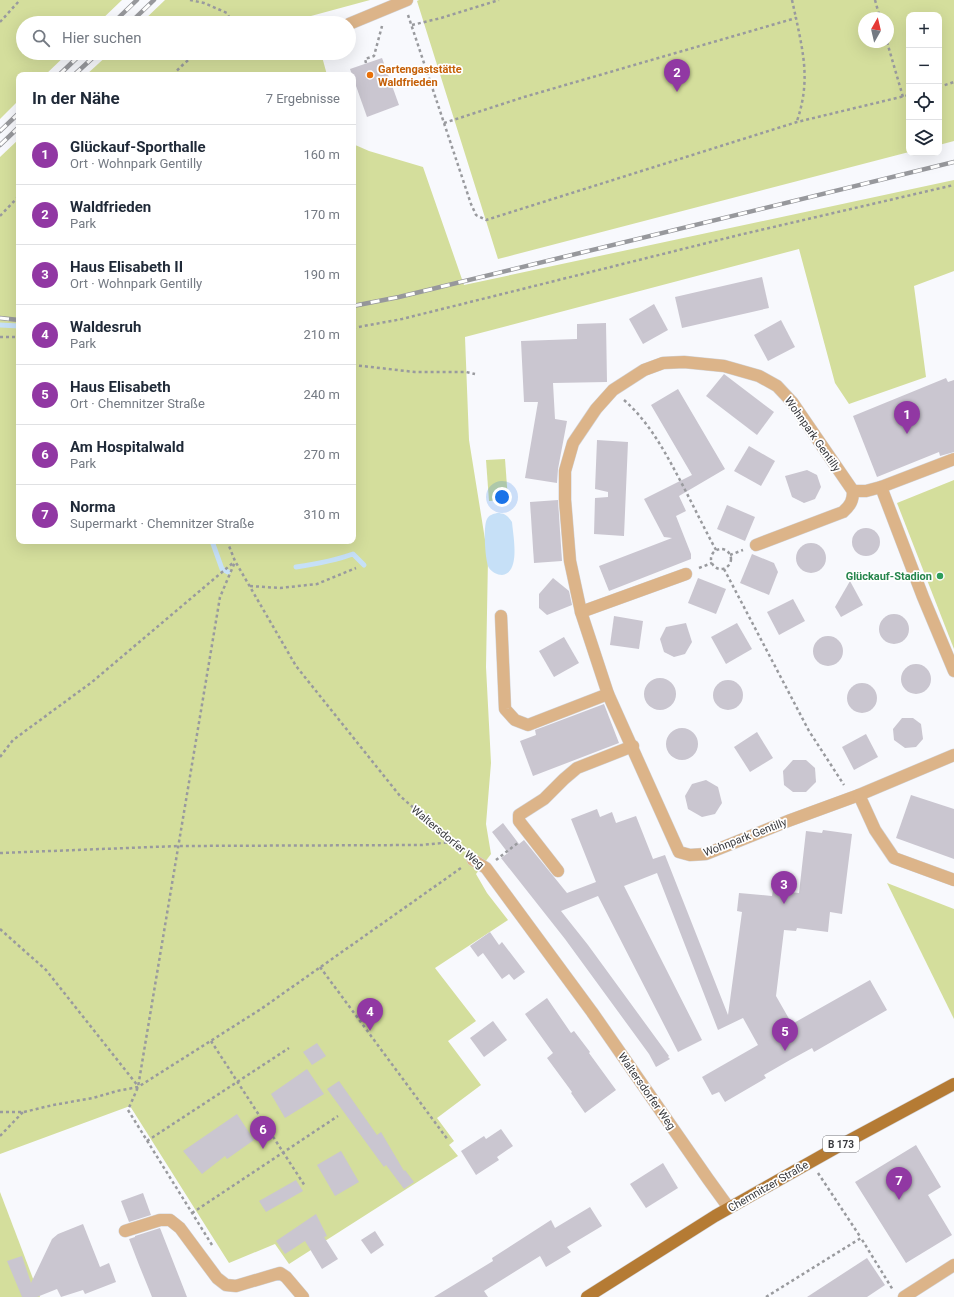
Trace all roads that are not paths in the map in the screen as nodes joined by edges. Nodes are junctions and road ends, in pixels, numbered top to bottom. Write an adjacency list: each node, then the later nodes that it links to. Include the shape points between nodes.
1 (406, 0): 2 (street)
2 (356, 21)
3 (954, 459): 4 (street)
4 (881, 488): 5 (street); 10 (street)
5 (853, 491): 6 (street, via 853,499 843,512); 8 (street, Wohnpark Gentilly, via 792,402 778,386 759,376 724,366 684,362 663,363 644,370 613,390 596,409 573,443 565,471 570,561)
6 (756, 545)
7 (686, 574): 8 (street)
8 (581, 612): 11 (street, Wohnpark Gentilly)
9 (501, 616): 11 (street, via 505,709 515,720 528,725)
10 (954, 671)
11 (608, 694): 12 (street, Wohnpark Gentilly)
12 (633, 746): 14 (street, Wohnpark Gentilly, via 679,852 690,855 706,854); 16 (street, via 577,768 544,799 520,815 519,821)
13 (954, 755): 14 (street)
14 (855, 797): 17 (street, via 894,858)
15 (473, 860): 19 (street, Waltersdorfer Weg, via 486,868)
16 (558, 870)
17 (954, 880)
18 (954, 1084): 19 (main road, Chemnitzer Straße / B 173)
19 (730, 1208): 23 (main road, Chemnitzer Straße / B 173)
20 (125, 1231): 22 (street, via 160,1220 170,1220 180,1228 217,1278 226,1285 236,1286 280,1273)
21 (954, 1265): 24 (street)
22 (303, 1297)
23 (587, 1297)
24 (904, 1297)

